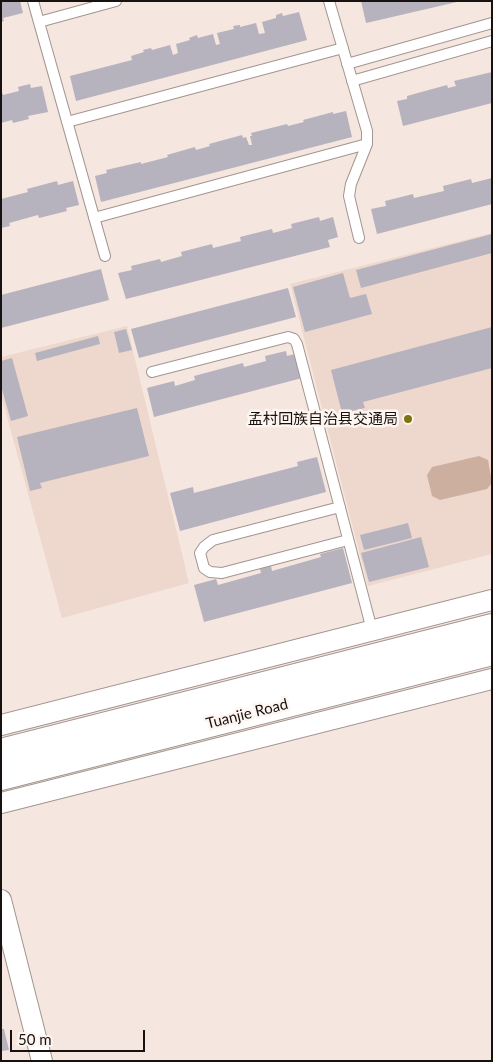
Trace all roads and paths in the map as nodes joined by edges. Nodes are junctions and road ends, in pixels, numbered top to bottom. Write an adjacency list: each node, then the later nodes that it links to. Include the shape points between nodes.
1 (33, 1): 4 (lane)
2 (116, 1): 4 (lane)
3 (330, 1): 7 (lane)
4 (39, 22): 10 (lane)
5 (492, 23): 8 (lane)
6 (492, 41): 9 (lane)
7 (343, 48): 8 (lane); 10 (lane)
8 (347, 64): 9 (lane)
9 (352, 81): 11 (lane, via 367,131)
10 (67, 122): 12 (lane)
11 (366, 144): 12 (lane); 13 (lane, via 350,184 349,196)
12 (94, 218): 14 (lane)
13 (359, 238)
14 (105, 256)
15 (152, 372): 16 (lane, via 288,337 294,339)
16 (340, 508): 17 (lane); 17 (lane, via 213,540 200,553 204,568 222,573)
17 (348, 540): 20 (lane)
18 (492, 600): 20 (street)
19 (492, 628): 24 (main road, Tuanjie Road)
20 (372, 630): 23 (street)
21 (492, 651): 25 (main road, Tuanjie Road)
22 (492, 679): 26 (street)
23 (1, 725)
24 (1, 753)
25 (1, 776)
26 (1, 803)
27 (1, 900): 28 (street)
28 (42, 1061)

